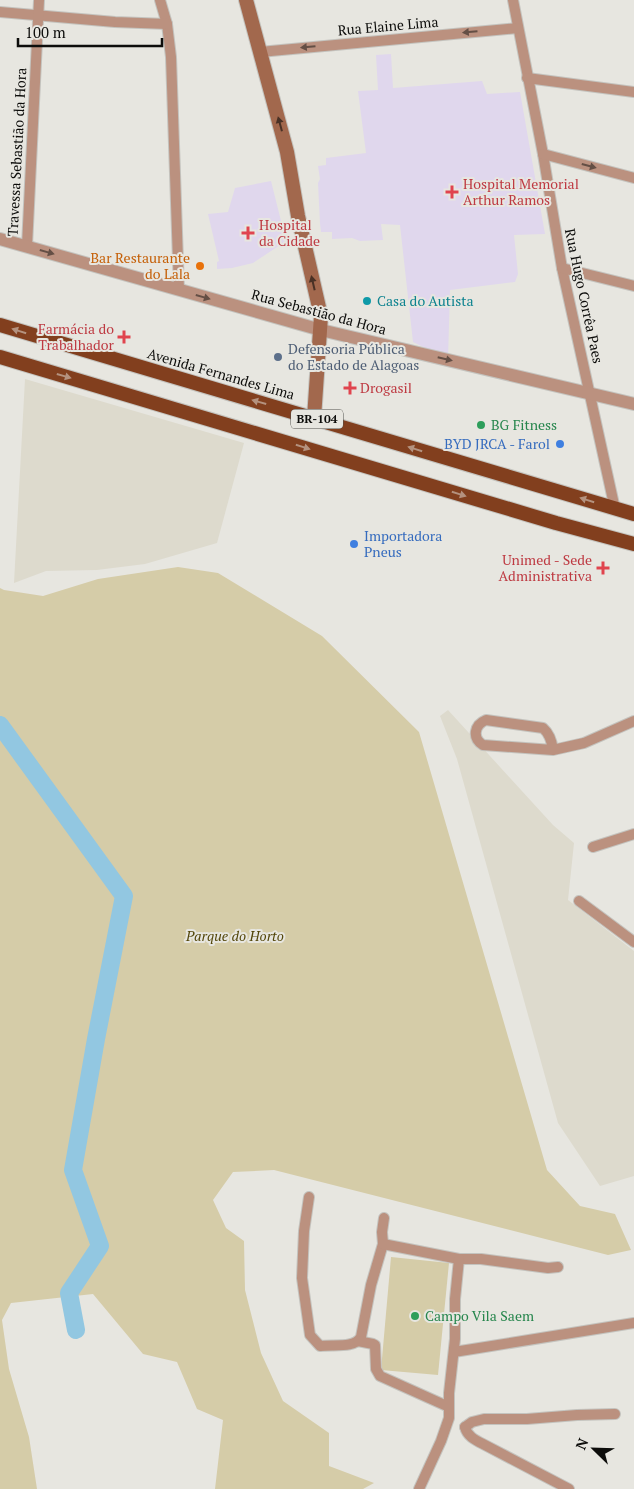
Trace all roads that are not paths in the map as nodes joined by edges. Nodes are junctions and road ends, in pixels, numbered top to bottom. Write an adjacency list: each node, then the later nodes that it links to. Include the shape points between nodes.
1 (39, 0): 6 (street, Travessa Sebastião da Hora)
2 (160, 0): 7 (street)
3 (246, 0): 9 (main road)
4 (513, 0): 8 (street, Rua Hugo Corrêa Paes)
5 (0, 12): 6 (street)
6 (38, 14): 7 (street); 15 (street, Travessa Sebastião da Hora)
7 (167, 24): 18 (street, via 171,57)
8 (518, 28): 9 (street, Rua Elaine Lima, one-way to 9); 10 (street, Rua Hugo Corrêa Paes)
9 (260, 52): 20 (main road, one-way to 9, via 321,316 287,152)
10 (527, 78): 11 (street); 12 (street, Rua Hugo Corrêa Paes)
11 (634, 92)
12 (543, 154): 13 (street, one-way to 13); 16 (street, Rua Hugo Corrêa Paes)
13 (634, 178)
14 (0, 239): 15 (street, Rua Sebastião da Hora)
15 (27, 246): 18 (street, Rua Sebastião da Hora, one-way to 18)
16 (562, 268): 17 (street); 22 (street, Rua Hugo Corrêa Paes)
17 (634, 286)
18 (179, 290): 20 (street, Rua Sebastião da Hora, one-way to 20)
19 (0, 325): 24 (highway, Avenida Fernandes Lima / BR-104, one-way to 19)
20 (321, 330): 22 (street, Rua Sebastião da Hora, one-way to 22); 24 (main road)
21 (0, 358): 27 (highway, BR-104, one-way to 27)
22 (590, 392): 23 (street, Rua Sebastião da Hora); 25 (street, Rua Hugo Corrêa Paes)
23 (634, 404)
24 (314, 418): 25 (highway, Avenida Fernandes Lima / BR-104, one-way to 24)
25 (615, 509): 26 (highway, Avenida Fernandes Lima / BR-104)
26 (634, 514)
27 (634, 544)
28 (634, 721): 29 (street, via 584,743)
29 (553, 750): 29 (street, via 552,741 543,728 486,720 478,724 475,732 483,745)
30 (633, 837): 31 (street)
31 (593, 846)
32 (579, 901): 33 (street)
33 (634, 942)
34 (309, 1197): 40 (street, via 302,1283 310,1335 320,1346 349,1345)
35 (384, 1218): 36 (street)
36 (383, 1244): 37 (street); 40 (street)
37 (459, 1259): 38 (street); 41 (street)
38 (558, 1267)
39 (634, 1323): 41 (street)
40 (358, 1341): 42 (street, via 375,1345 376,1369 380,1376)
41 (454, 1352): 42 (street)
42 (448, 1407): 44 (street)
43 (615, 1414): 45 (street, via 484,1419)
44 (448, 1423): 45 (street); 46 (street)
45 (465, 1427): 47 (street, via 471,1437)
46 (419, 1489)
47 (569, 1489)

